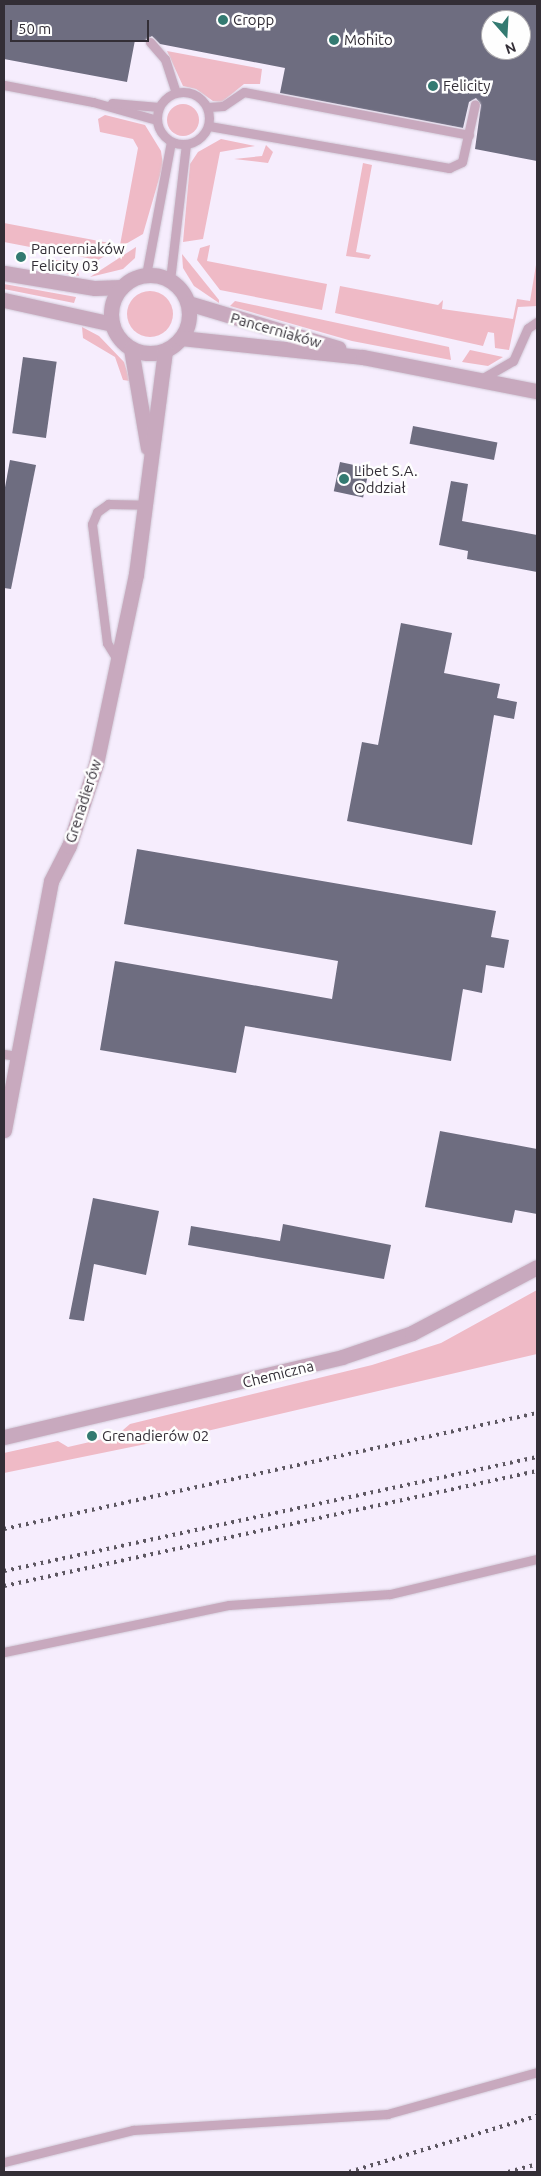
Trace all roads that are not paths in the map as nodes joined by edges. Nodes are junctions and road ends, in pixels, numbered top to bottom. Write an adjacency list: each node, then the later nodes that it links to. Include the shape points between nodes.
1 (150, 42): 3 (lane, via 165,59)
2 (4, 85): 4 (lane)
3 (176, 92): 6 (lane); 7 (lane, via 191,92)
4 (93, 102): 6 (lane); 8 (lane)
5 (475, 104): 10 (lane)
6 (159, 107): 8 (lane)
7 (208, 107): 9 (lane); 10 (lane, via 224,106 244,92)
8 (157, 120): 11 (lane)
9 (209, 126): 10 (lane, via 437,168 462,162); 12 (lane, via 200,138)
10 (469, 135)
11 (171, 142): 12 (lane); 14 (lane)
12 (186, 144): 15 (lane, via 174,218)
13 (4, 273): 16 (street, via 95,288)
14 (146, 275): 15 (street); 16 (street)
15 (170, 280): 18 (street)
16 (122, 287): 20 (street, via 111,310)
17 (4, 300): 20 (street)
18 (188, 303): 21 (street, via 188,321); 24 (street, Pancerniaków, via 286,330)
19 (537, 322): 25 (lane, via 528,328 513,361)
20 (112, 324): 22 (street)
21 (181, 338): 23 (street); 24 (street, Pancerniaków)
22 (131, 349): 23 (street); 27 (street)
23 (165, 351): 27 (street, Grenadierów)
24 (363, 357): 25 (street, Pancerniaków)
25 (478, 380): 26 (street, Pancerniaków)
26 (537, 391)
27 (151, 470): 28 (street, Grenadierów)
28 (147, 505): 29 (street, Grenadierów); 29 (lane, via 108,504 97,512 92,524 106,643)
29 (117, 660): 30 (street, Grenadierów, via 96,764 69,846 51,880)
30 (10, 1055): 31 (street, Grenadierów)
31 (4, 1130)
32 (537, 1267): 33 (street, Chemiczna, via 420,1330 342,1357)
33 (4, 1437)
34 (537, 1559): 35 (lane, via 390,1594 229,1605)
35 (4, 1652)
36 (537, 2072): 37 (lane, via 387,2114 133,2130)
37 (4, 2162)

